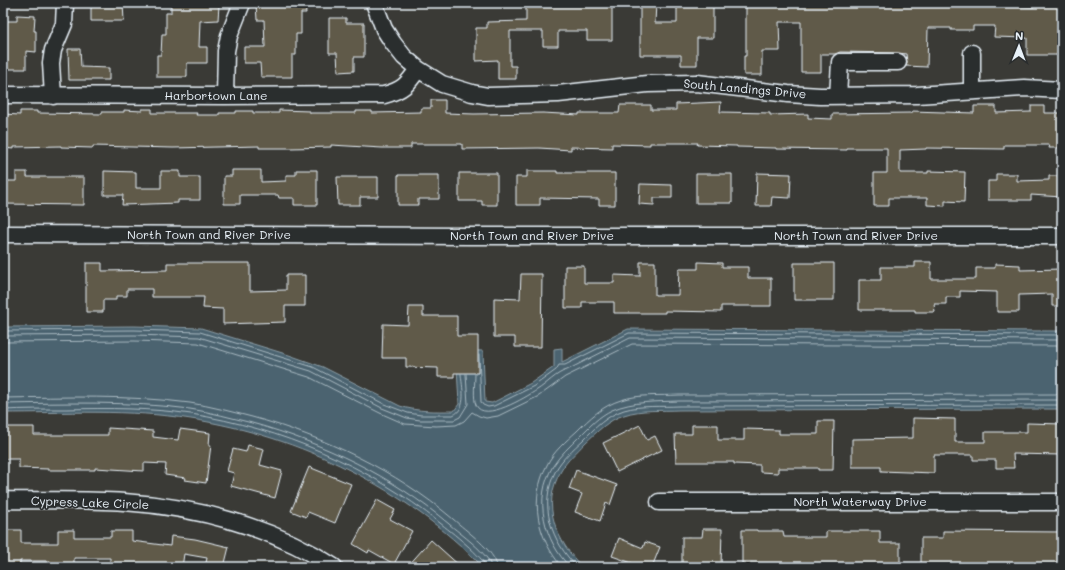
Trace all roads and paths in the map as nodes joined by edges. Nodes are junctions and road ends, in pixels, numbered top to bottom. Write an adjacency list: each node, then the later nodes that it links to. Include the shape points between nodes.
1 (65, 3): 10 (street, via 64,24 53,50 51,63)
2 (242, 3): 11 (street, via 226,51)
3 (374, 3): 6 (street, South Landings Drive, via 393,44)
4 (972, 53): 8 (street)
5 (898, 62): 12 (street, via 840,62)
6 (418, 69): 11 (street, Harbortown Lane, via 409,82 397,92 384,95); 12 (street, South Landings Drive, via 442,84 488,96 558,94 647,84 697,83 788,94)
7 (1062, 90): 8 (street, South Landings Drive, via 1024,88)
8 (972, 91): 12 (street, South Landings Drive)
9 (3, 95): 10 (street, Harbortown Lane)
10 (52, 96): 11 (street, Harbortown Lane)
11 (225, 96)
12 (838, 96)
13 (3, 234): 14 (street, North Town and River Drive)
14 (1062, 236)
15 (3, 500): 18 (street, Cypress Lake Circle, via 124,502 185,510 263,532)
16 (659, 502): 17 (street, North Waterway Drive)
17 (1062, 502)
18 (334, 567)

